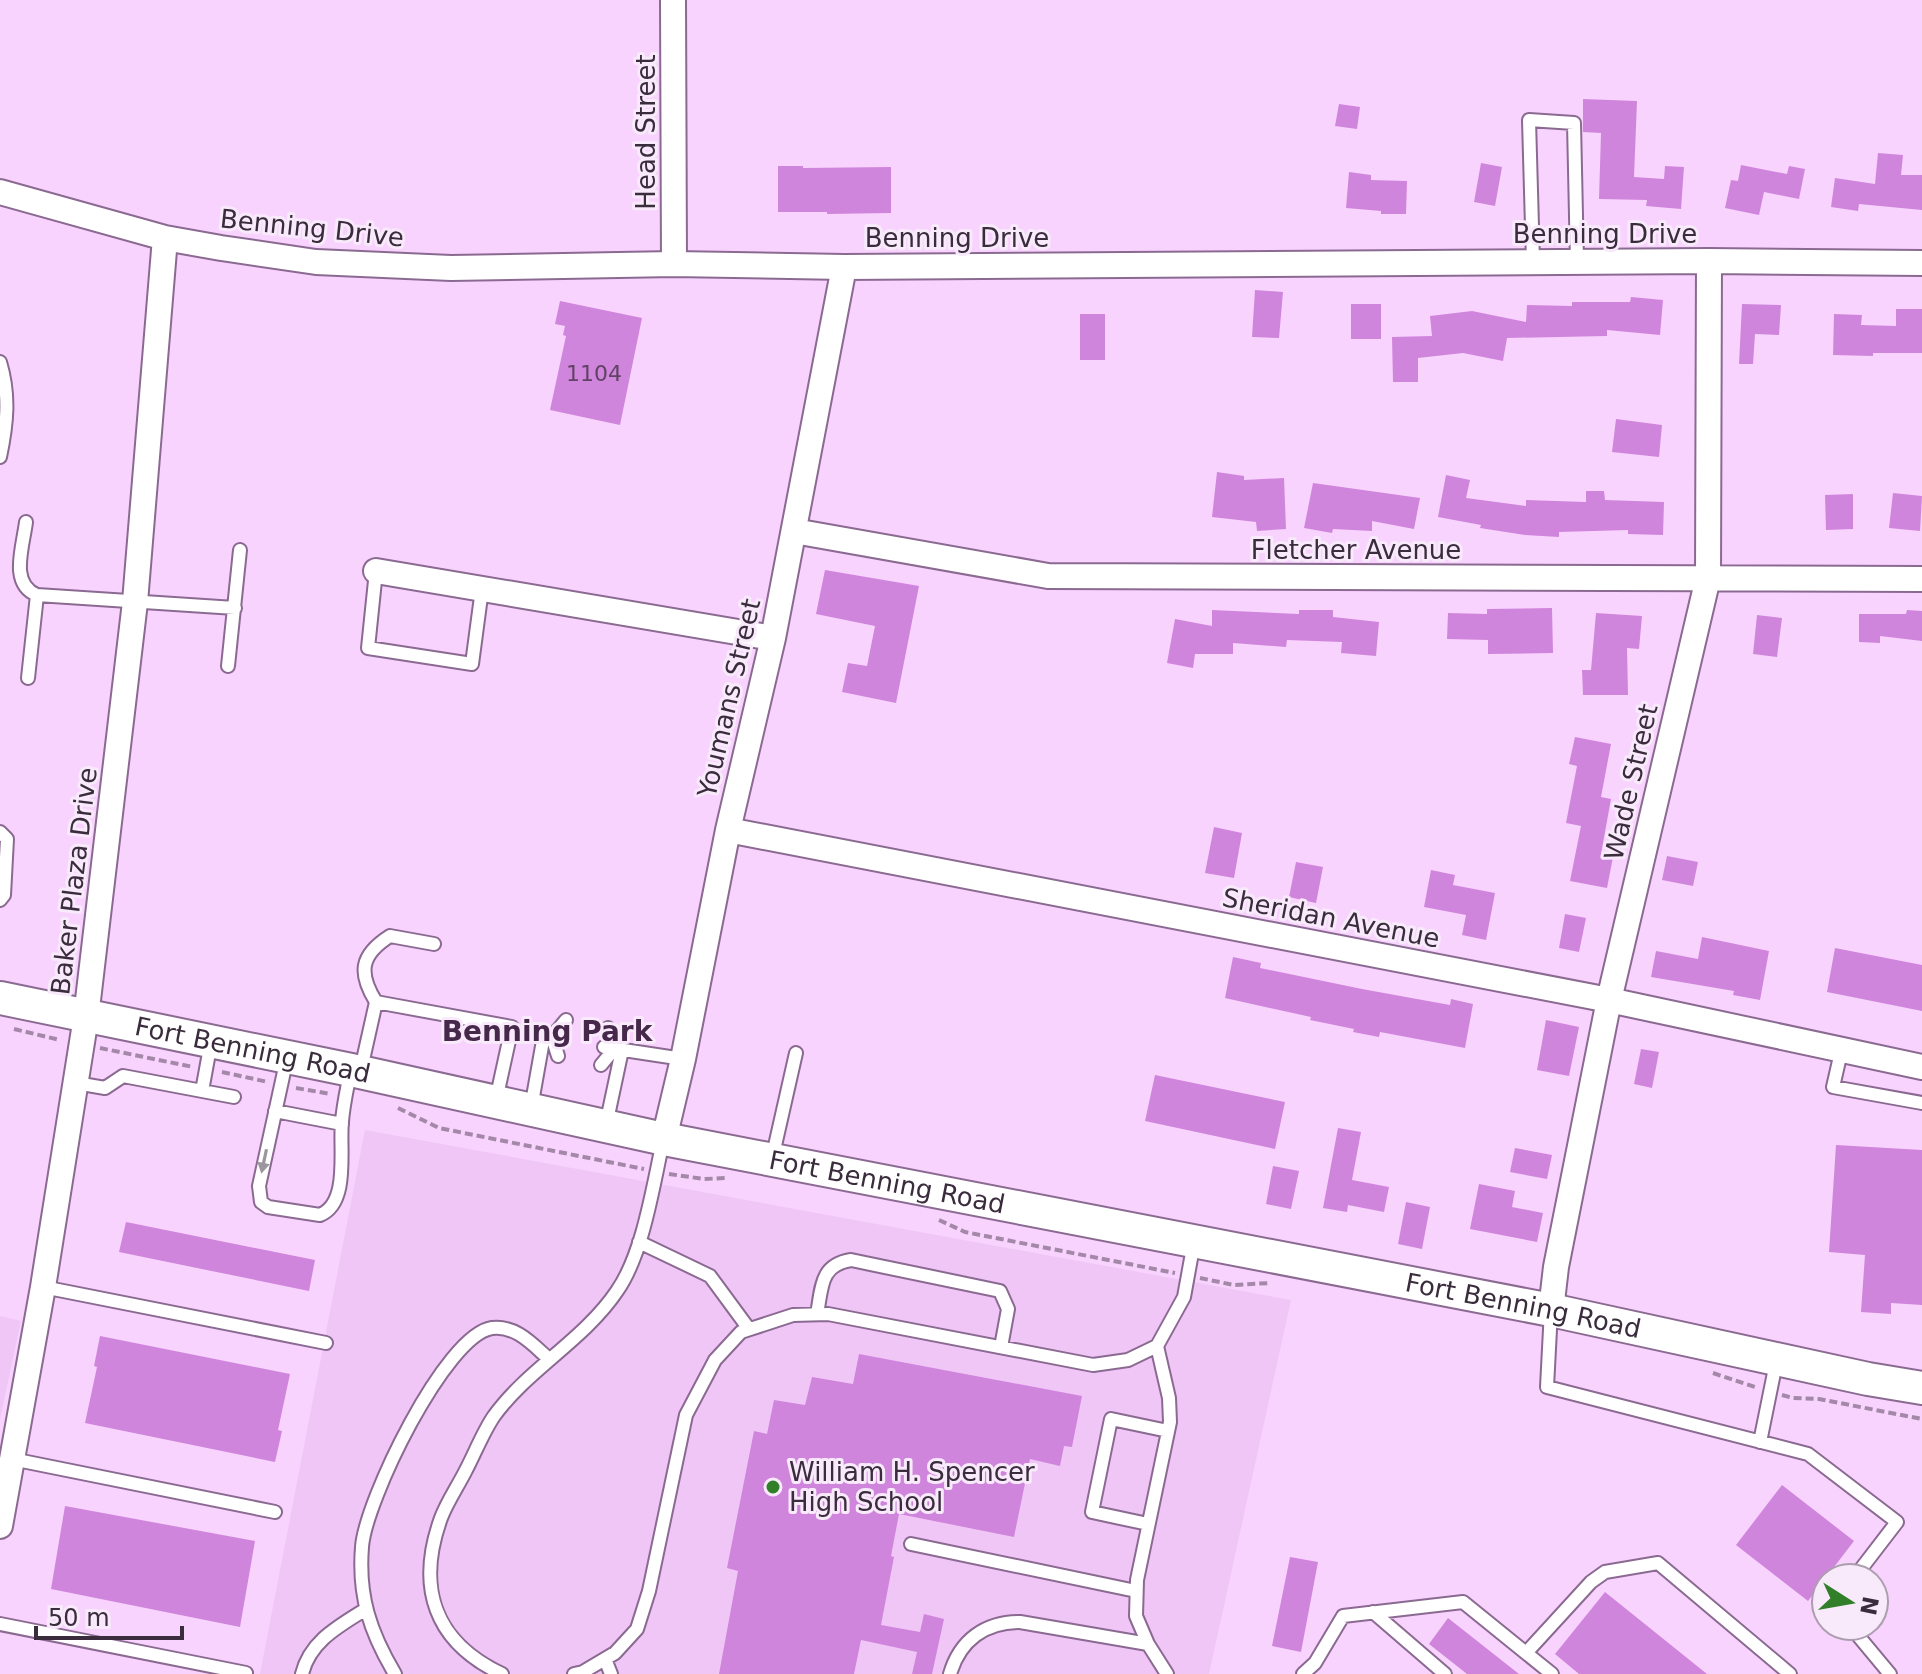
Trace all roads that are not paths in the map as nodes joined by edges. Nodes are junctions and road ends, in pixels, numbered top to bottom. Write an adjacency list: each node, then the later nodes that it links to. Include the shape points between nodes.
1 (673, 0): 8 (street, Head Street)
2 (0, 192): 3 (street, Benning Drive)
3 (165, 238): 8 (street, Benning Drive, via 316,262 451,268); 20 (street, Baker Plaza Drive)
4 (1709, 261): 6 (street, Benning Drive); 7 (street, Benning Drive); 16 (street, Wade Street)
5 (1533, 262): 6 (street, Benning Drive); 6 (lane, via 1529,120 1574,123); 9 (street, Benning Drive)
6 (1577, 262)
7 (1922, 263)
8 (674, 264): 9 (street, Benning Drive)
9 (844, 267): 13 (street, Youmans Street)
10 (0, 362): 11 (lane, via 8,413)
11 (0, 457)
12 (26, 522): 19 (lane, via 19,578)
13 (794, 531): 16 (street, Fletcher Avenue, via 1048,576); 22 (street, Youmans Street)
14 (240, 550): 21 (lane)
15 (376, 571): 18 (street); 18 (lane, via 368,648 472,664)
16 (1708, 578): 17 (street, Fletcher Avenue); 30 (street, Wade Street)
17 (1922, 579)
18 (482, 589): 22 (street)
19 (37, 595): 20 (lane); 24 (lane)
20 (135, 602): 21 (lane); 32 (street, Baker Plaza Drive)
21 (235, 608): 23 (lane)
22 (773, 638): 25 (street, Youmans Street)
23 (228, 666)
24 (28, 678)
25 (728, 830): 30 (street, Sheridan Avenue); 42 (street, Youmans Street)
26 (0, 832): 27 (lane, via 7,839 8,853)
27 (0, 900)
28 (434, 944): 31 (lane, via 390,936 373,950 364,969)
29 (0, 998): 32 (street, Fort Benning Road)
30 (1609, 1000): 38 (street, Sheridan Avenue); 60 (street, Wade Street)
31 (376, 1002): 45 (lane); 49 (lane, via 512,1027)
32 (86, 1017): 36 (street, Fort Benning Road); 46 (street, Baker Plaza Drive)
33 (566, 1020): 35 (lane)
34 (608, 1028): 37 (lane)
35 (556, 1038): 40 (lane); 52 (lane, via 544,1035)
36 (211, 1042): 41 (street, Fort Benning Road); 47 (lane)
37 (614, 1048): 42 (lane); 43 (lane); 54 (lane)
38 (1841, 1052): 44 (street, Sheridan Avenue); 50 (lane, via 1833,1087)
39 (796, 1053): 56 (lane)
40 (558, 1056)
41 (287, 1058): 45 (street, Fort Benning Road); 51 (lane)
42 (683, 1059): 55 (street, Youmans Street)
43 (601, 1065)
44 (1922, 1067)
45 (356, 1071): 49 (street, Fort Benning Road); 53 (lane)
46 (76, 1083): 47 (lane, via 105,1088 123,1076); 59 (street, Baker Plaza Drive)
47 (202, 1091): 48 (lane)
48 (234, 1097)
49 (496, 1103): 52 (street, Fort Benning Road)
50 (1922, 1103)
51 (275, 1111): 53 (lane); 53 (lane, one-way to 53, via 258,1193 268,1207 320,1215 330,1209 342,1170)
52 (530, 1111): 54 (street, Fort Benning Road)
53 (342, 1124)
54 (606, 1127): 55 (street, Fort Benning Road)
55 (664, 1139): 56 (street, Fort Benning Road); 58 (lane)
56 (772, 1160): 57 (street, Fort Benning Road)
57 (1195, 1241): 60 (street, Fort Benning Road); 64 (lane, via 1184,1297)
58 (639, 1242): 62 (lane, via 710,1276); 67 (lane, via 619,1289 589,1327)
59 (43, 1287): 63 (lane); 74 (street, Baker Plaza Drive)
60 (1551, 1310): 66 (street, Fort Benning Road); 73 (lane, via 1547,1387)
61 (817, 1314): 62 (lane, via 793,1315); 65 (lane); 65 (lane, via 828,1272 836,1262 851,1260 1000,1291 1008,1309)
62 (749, 1329): 88 (lane, via 715,1360 686,1415 637,1629)
63 (326, 1343)
64 (1157, 1346): 65 (lane, via 1128,1360 1093,1365); 72 (lane, via 1169,1398)
65 (1001, 1347)
66 (1777, 1358): 68 (street, Fort Benning Road, via 1806,1355); 69 (street, Fort Benning Road); 73 (lane)
67 (549, 1359): 82 (lane, via 518,1333 491,1328 455,1356 430,1390 371,1505 362,1545); 93 (lane, via 494,1416 441,1517 430,1556 430,1590 441,1622 460,1646)
68 (1922, 1367)
69 (1868, 1379): 70 (street, Fort Benning Road); 71 (street)
70 (1922, 1388)
71 (1922, 1400)
72 (1168, 1431): 77 (lane); 77 (lane, via 1111,1419 1092,1512)
73 (1760, 1442): 80 (lane, via 1808,1454 1897,1522)
74 (12, 1459): 75 (street, Baker Plaza Drive); 76 (lane)
75 (3, 1493): 78 (street, Baker Plaza Drive)
76 (275, 1512)
77 (1148, 1524): 81 (lane)
78 (0, 1526)
79 (911, 1544): 81 (lane)
80 (1866, 1562)
81 (1136, 1591): 86 (lane, via 1136,1616)
82 (366, 1609): 91 (lane, via 325,1635); 92 (lane, via 376,1642)
83 (1373, 1612): 87 (lane, via 1463,1602); 89 (lane, via 1343,1616); 100 (lane)
84 (0, 1624): 90 (lane)
85 (1863, 1642): 103 (lane)
86 (1148, 1644): 96 (lane, via 1001,1622 969,1640); 97 (lane)
87 (1526, 1653): 101 (lane); 102 (lane, via 1605,1572 1658,1563)
88 (605, 1659): 94 (lane); 95 (lane)
89 (1315, 1663): 98 (lane); 99 (lane)
90 (246, 1673)
91 (302, 1674)
92 (395, 1674)
93 (502, 1674)
94 (574, 1674)
95 (611, 1674)
96 (950, 1674)
97 (1167, 1674)
98 (1303, 1674)
99 (1328, 1674)
100 (1445, 1674)
101 (1552, 1674)
102 (1790, 1674)
103 (1890, 1674)

